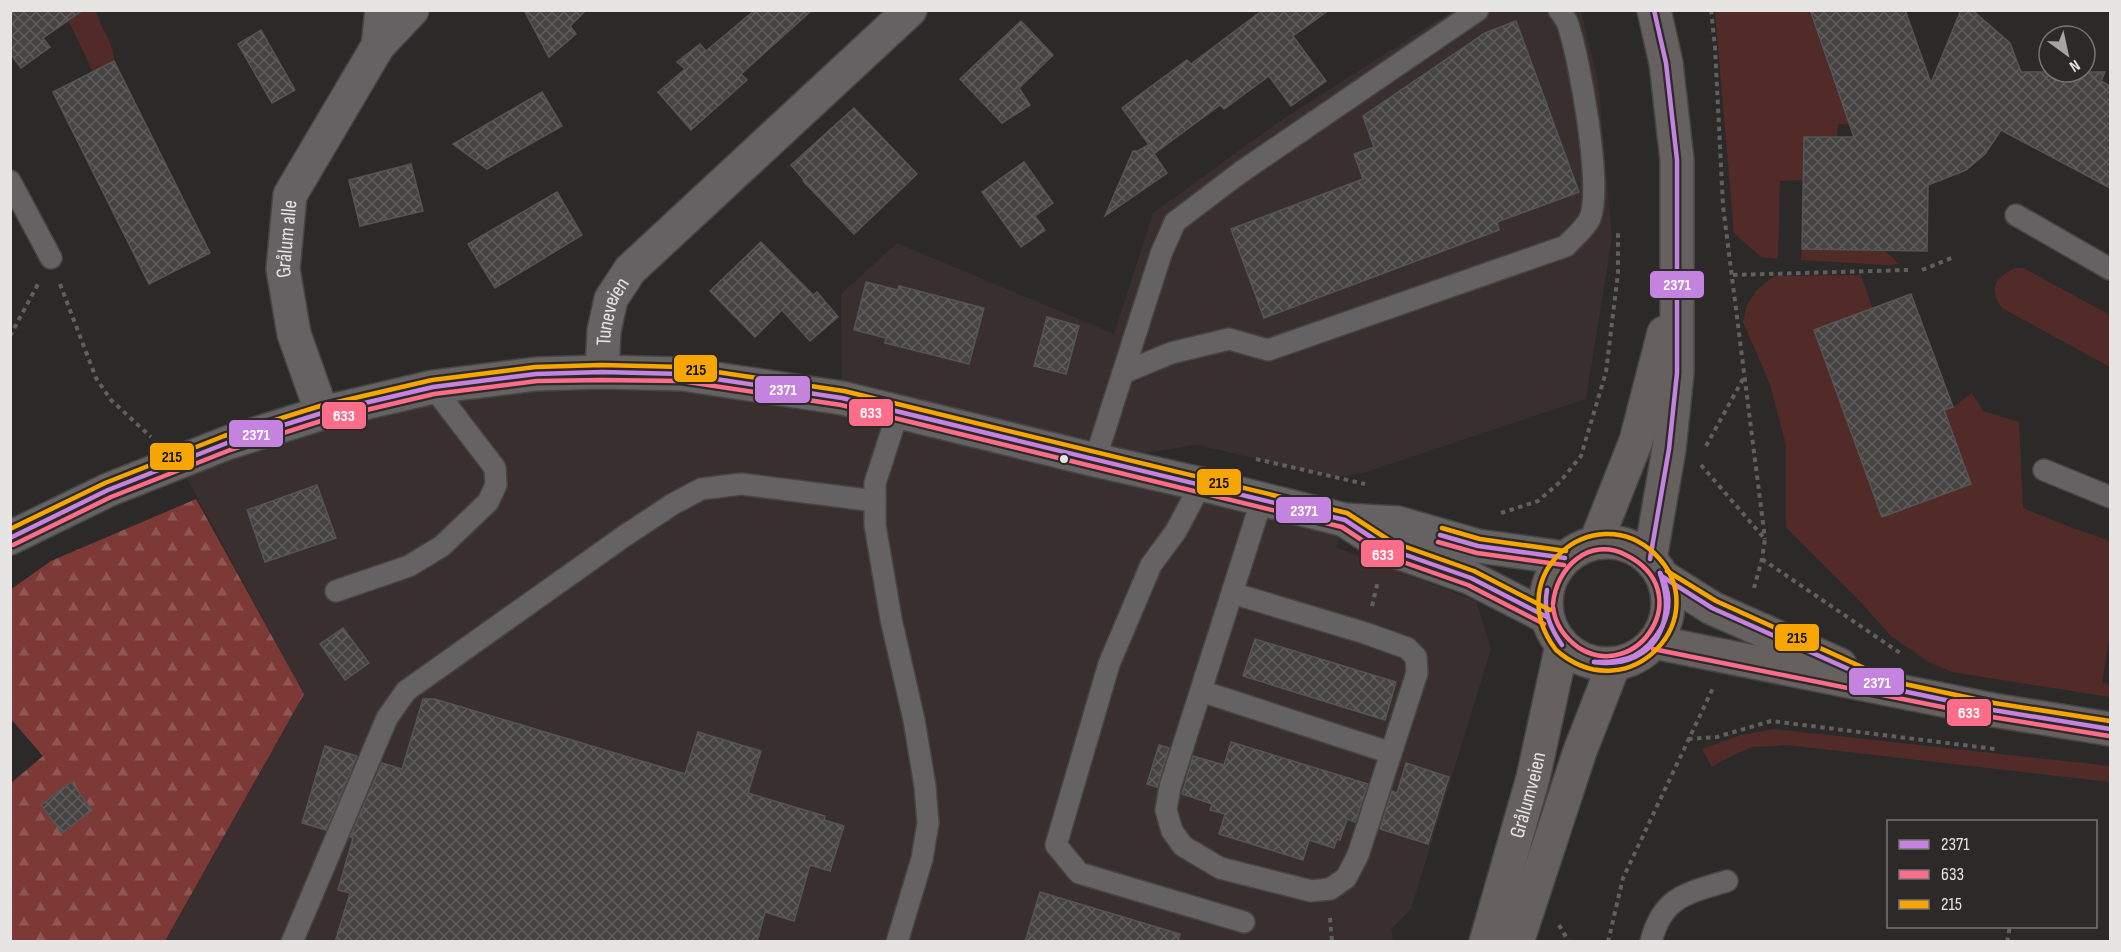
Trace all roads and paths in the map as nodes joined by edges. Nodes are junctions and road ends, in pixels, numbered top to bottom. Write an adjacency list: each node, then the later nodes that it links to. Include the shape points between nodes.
1 (382, 10): 8 (street, Grålum alle)
2 (411, 10): 8 (street)
3 (910, 10): 20 (street, Tuneveien, via 630,270 611,300 604,331)
4 (1478, 10): 21 (lane, via 1241,172 1175,222)
5 (1559, 10): 21 (lane, via 1566,20 1577,59 1594,185 1590,218 1566,246 1268,351 1229,339 1171,353)
6 (1654, 10): 18 (main road, via 1666,63 1677,160)
7 (1711, 10): 17 (path, via 1723,206)
8 (378, 46): 24 (street, Grålum alle, via 290,195 283,269 294,334)
9 (10, 181): 13 (lane)
10 (2016, 215): 14 (lane)
11 (1618, 227): 37 (path, via 1618,273 1606,372 1581,456 1538,501)
12 (1954, 257): 16 (path)
13 (51, 258): 19 (path); 30 (path, via 96,378 111,400)
14 (2110, 269)
15 (1908, 270): 17 (path)
16 (1922, 270)
17 (1732, 275): 22 (path)
18 (1677, 285): 41 (main road, via 1636,441); 44 (main road, via 1677,373)
19 (10, 336)
20 (602, 372): 23 (street, Tuneveien, via 536,374); 25 (street, via 682,374 842,398)
21 (1123, 373): 28 (lane)
22 (1744, 378): 26 (path); 40 (path)
23 (433, 387): 24 (street, Tuneveien); 46 (lane, via 495,468 496,485 488,502 442,546 409,566)
24 (322, 412): 30 (street, Tuneveien)
25 (898, 412): 28 (street); 36 (lane, via 875,483)
26 (1703, 451)
27 (1255, 459): 33 (path)
28 (1095, 460): 32 (street)
29 (1697, 461): 40 (path)
30 (177, 462): 39 (street, Tuneveien, via 108,490)
31 (2044, 470): 34 (lane)
32 (1201, 484): 35 (street); 63 (lane, via 1176,531 1151,565 1109,664 1056,845 1080,873)
33 (1367, 484)
34 (2110, 497)
35 (1262, 499): 38 (street); 47 (lane)
36 (875, 501): 65 (lane, via 741,484 701,489 623,537 406,691 387,718); 66 (lane, via 877,537 914,720 928,824 922,859)
37 (1497, 514)
38 (1345, 520): 42 (street, via 1398,523 1478,546); 49 (street, via 1389,549 1471,578)
39 (10, 538)
40 (1765, 539): 43 (path)
41 (1596, 542): 42 (main road, via 1579,547); 44 (main road, via 1634,547)
42 (1565, 558): 49 (main road, via 1552,575 1545,596)
43 (1762, 559): 48 (path); 53 (path)
44 (1656, 568): 51 (main road, via 1669,601 1666,621); 56 (main road, via 1712,608)
45 (1379, 577): 50 (path)
46 (336, 591)
47 (1232, 593): 50 (lane); 57 (lane)
48 (1751, 596)
49 (1547, 617): 52 (main road)
50 (1365, 633): 61 (lane, via 1407,648 1416,657 1417,672)
51 (1654, 642): 54 (main road, via 1636,657); 56 (main road)
52 (1562, 645): 54 (main road, via 1586,661); 67 (main road, Grålumveien, via 1533,778)
53 (1904, 656)
54 (1614, 664): 68 (main road, Grålumveien, via 1580,751)
55 (1714, 686): 59 (path)
56 (1893, 689): 58 (main road)
57 (1201, 691): 61 (lane); 61 (lane, via 1166,810 1172,831 1183,846 1220,868 1311,891 1330,889 1346,878 1358,855)
58 (2110, 729)
59 (1688, 739): 60 (path, via 1717,737 1771,721); 70 (path, via 1623,878)
60 (1997, 749)
61 (1391, 753)
62 (1727, 881): 71 (lane, via 1677,899 1664,910)
63 (1244, 922)
64 (1559, 924): 69 (path)
65 (292, 942)
66 (897, 942)
67 (1486, 942)
68 (1517, 942)
69 (1569, 942)
70 (1608, 942)
71 (1652, 942)

